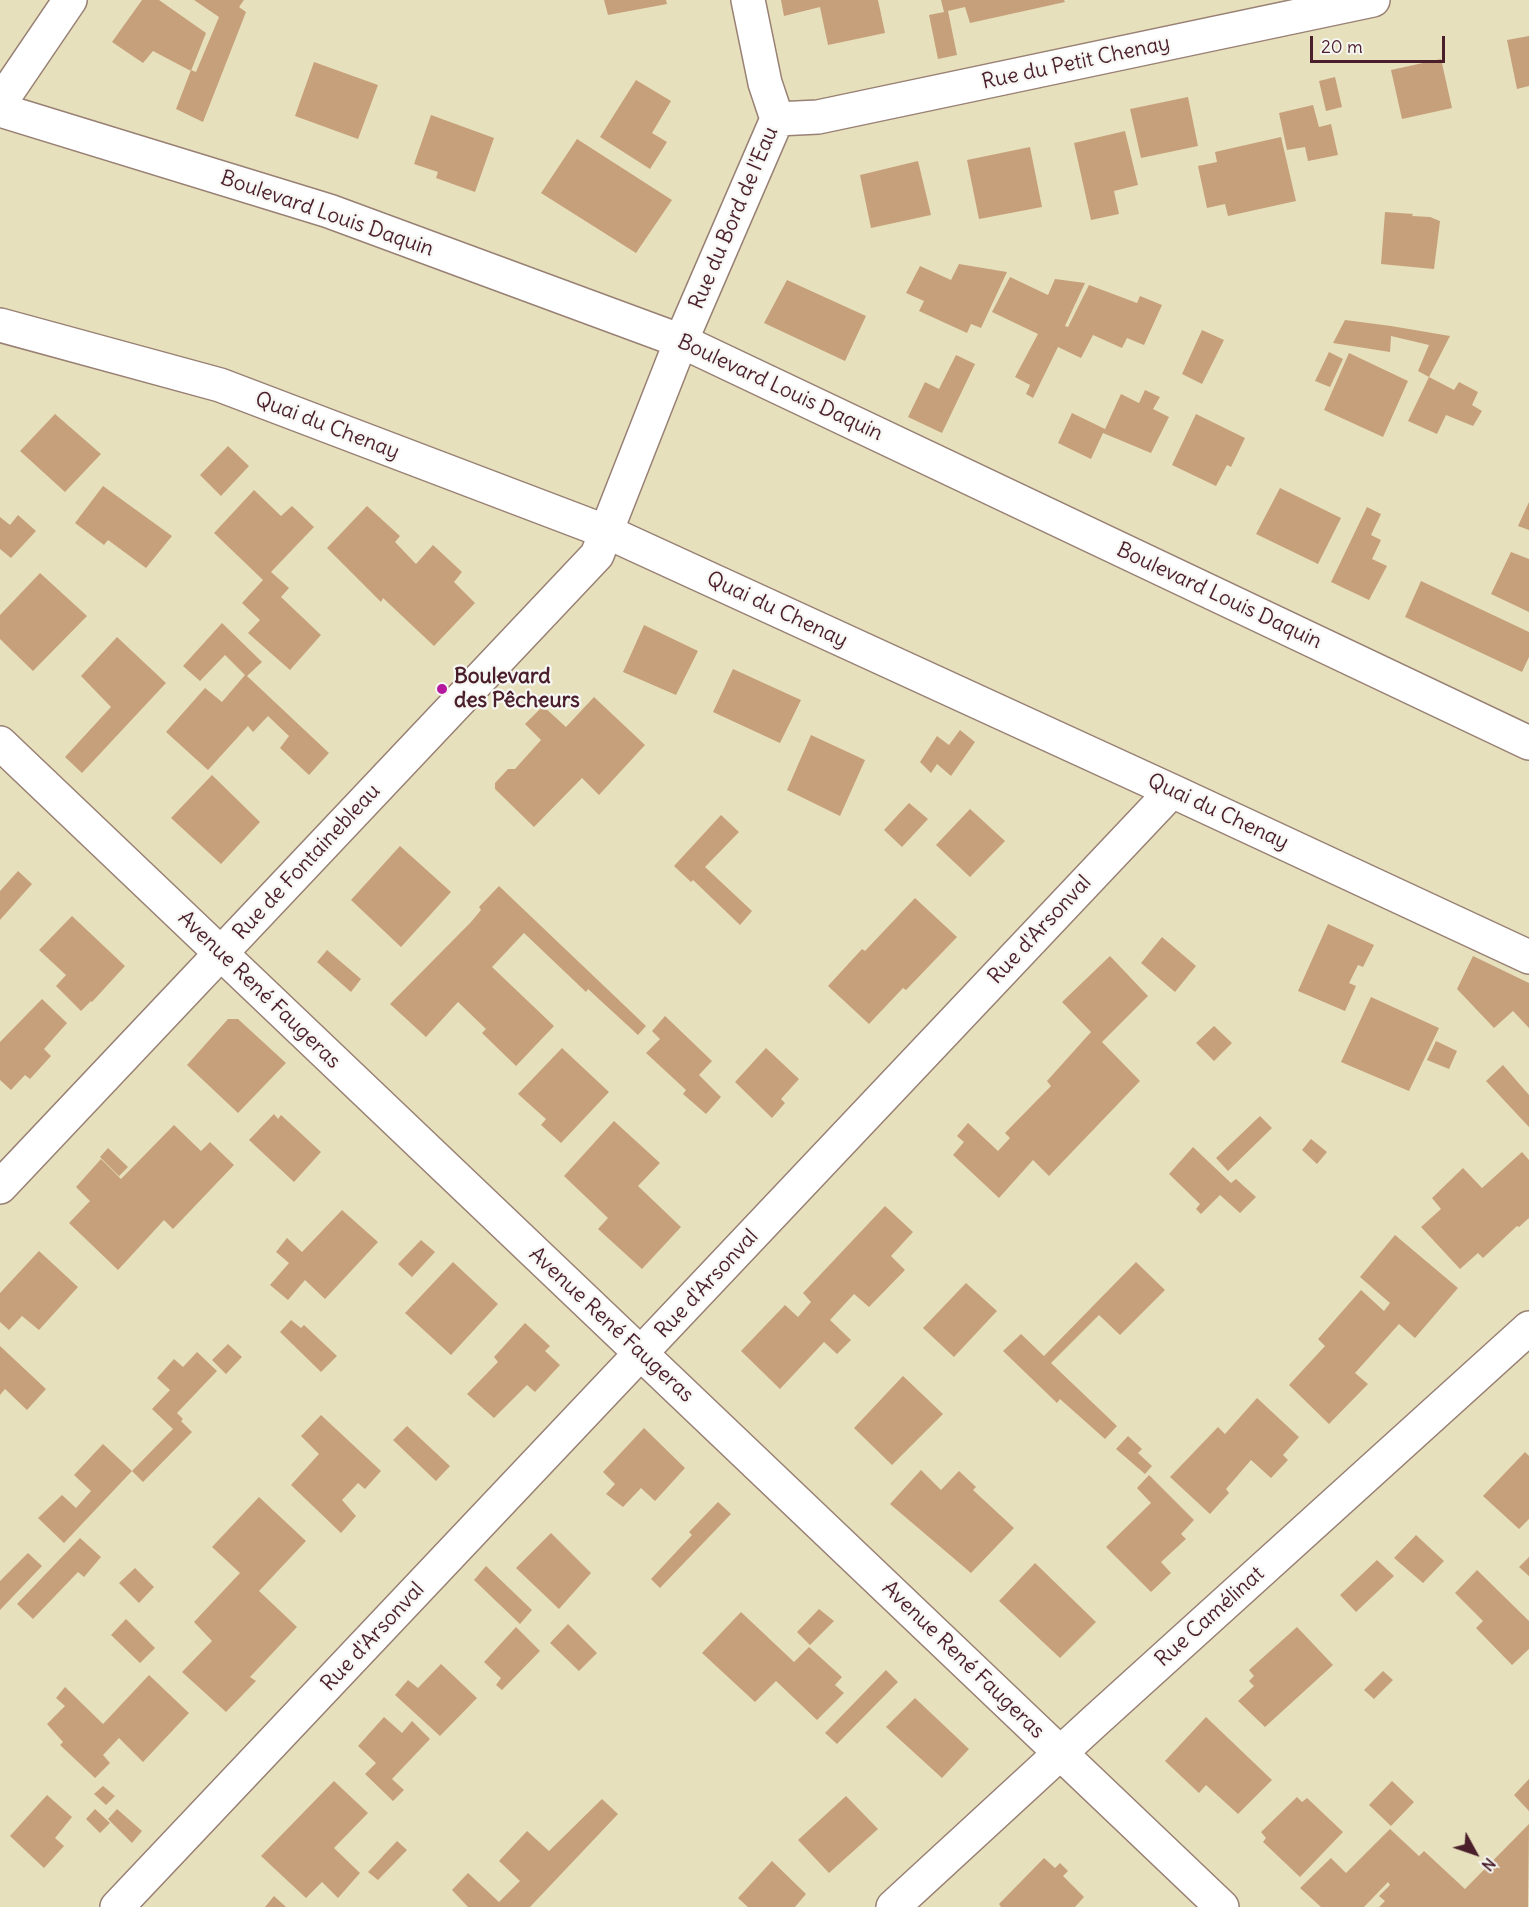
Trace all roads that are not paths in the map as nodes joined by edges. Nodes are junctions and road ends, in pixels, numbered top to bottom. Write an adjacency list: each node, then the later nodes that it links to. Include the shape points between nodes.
1 (69, 0): 4 (street)
2 (748, 0): 6 (street, Rue du Bord de l'Eau, via 765,83)
3 (1373, 0): 6 (street, Rue du Petit Chenay, via 818,117)
4 (0, 103)
5 (0, 110): 8 (street, Boulevard Louis Daquin, via 329,211)
6 (777, 119): 8 (street, Rue du Bord de l'Eau)
7 (0, 325): 9 (street, Quai du Chenay, via 220,385)
8 (681, 341): 9 (street, Rue du Bord de l'Eau); 11 (street, Boulevard Louis Daquin)
9 (607, 532): 12 (street, Quai du Chenay); 13 (street, Rue de Fontainebleau, via 597,555)
10 (0, 743): 13 (street, Avenue René Faugeras)
11 (1529, 743)
12 (1172, 791): 14 (street, Quai du Chenay); 17 (street, Rue d'Arsonval)
13 (220, 954): 15 (street, Rue de Fontainebleau); 17 (street, Avenue René Faugeras)
14 (1529, 957)
15 (0, 1187)
16 (1529, 1328): 18 (street, Rue Camélinat)
17 (641, 1353): 18 (street, Avenue René Faugeras); 19 (street, Rue d'Arsonval)
18 (1060, 1753): 20 (street, Rue Camélinat); 21 (street, Avenue René Faugeras)
19 (117, 1907)
20 (893, 1907)
21 (1222, 1907)

